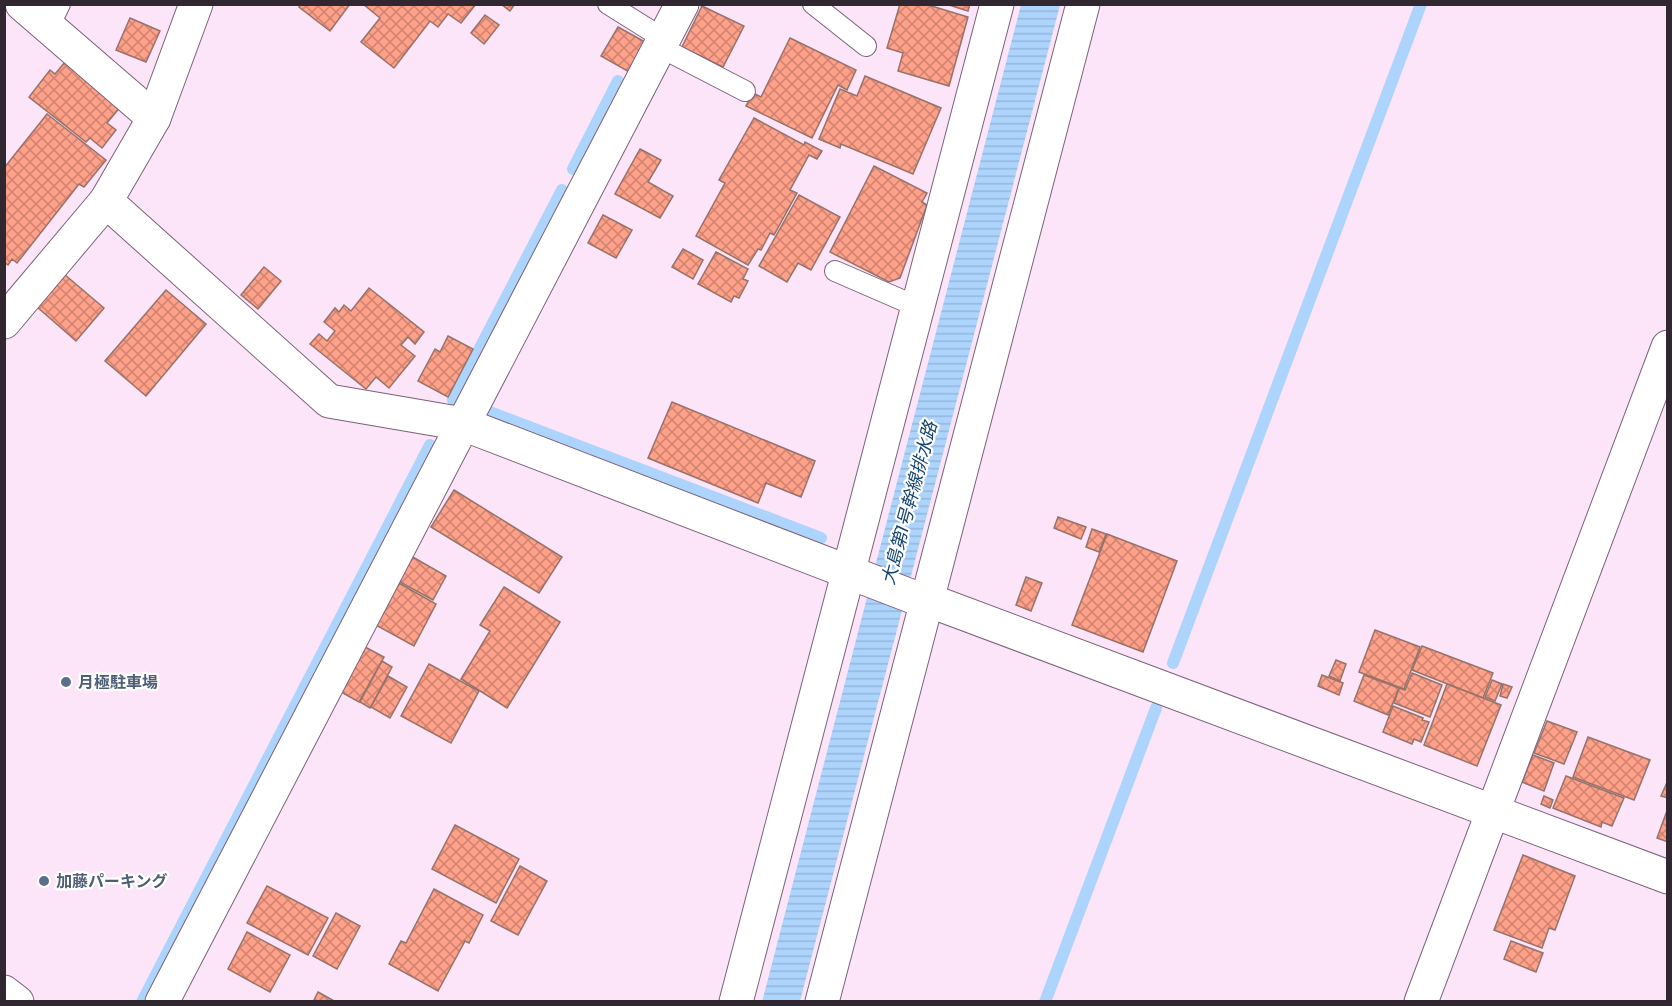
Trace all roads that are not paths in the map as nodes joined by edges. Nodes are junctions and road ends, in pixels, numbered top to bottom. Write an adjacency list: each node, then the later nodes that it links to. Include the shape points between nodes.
1 (22, 4): 8 (street)
2 (195, 4): 12 (street)
3 (608, 4): 9 (lane)
4 (682, 4): 9 (street)
5 (813, 4): 10 (lane)
6 (997, 4): 15 (street)
7 (1083, 4): 20 (street)
8 (55, 16): 12 (street)
9 (662, 43): 11 (lane); 18 (street)
10 (866, 46)
11 (745, 91)
12 (154, 118): 13 (street)
13 (106, 201): 16 (street); 18 (street, via 329,401)
14 (835, 271): 15 (lane)
15 (918, 307): 19 (street)
16 (4, 322)
17 (1668, 347): 21 (street)
18 (463, 424): 19 (street); 25 (street)
19 (856, 574): 20 (street); 26 (street)
20 (922, 599): 21 (street); 27 (street)
21 (1493, 811): 22 (street); 28 (street)
22 (1668, 877)
23 (4, 992): 24 (street)
24 (17, 1002)
25 (162, 1002)
26 (736, 1002)
27 (822, 1002)
28 (1421, 1002)

